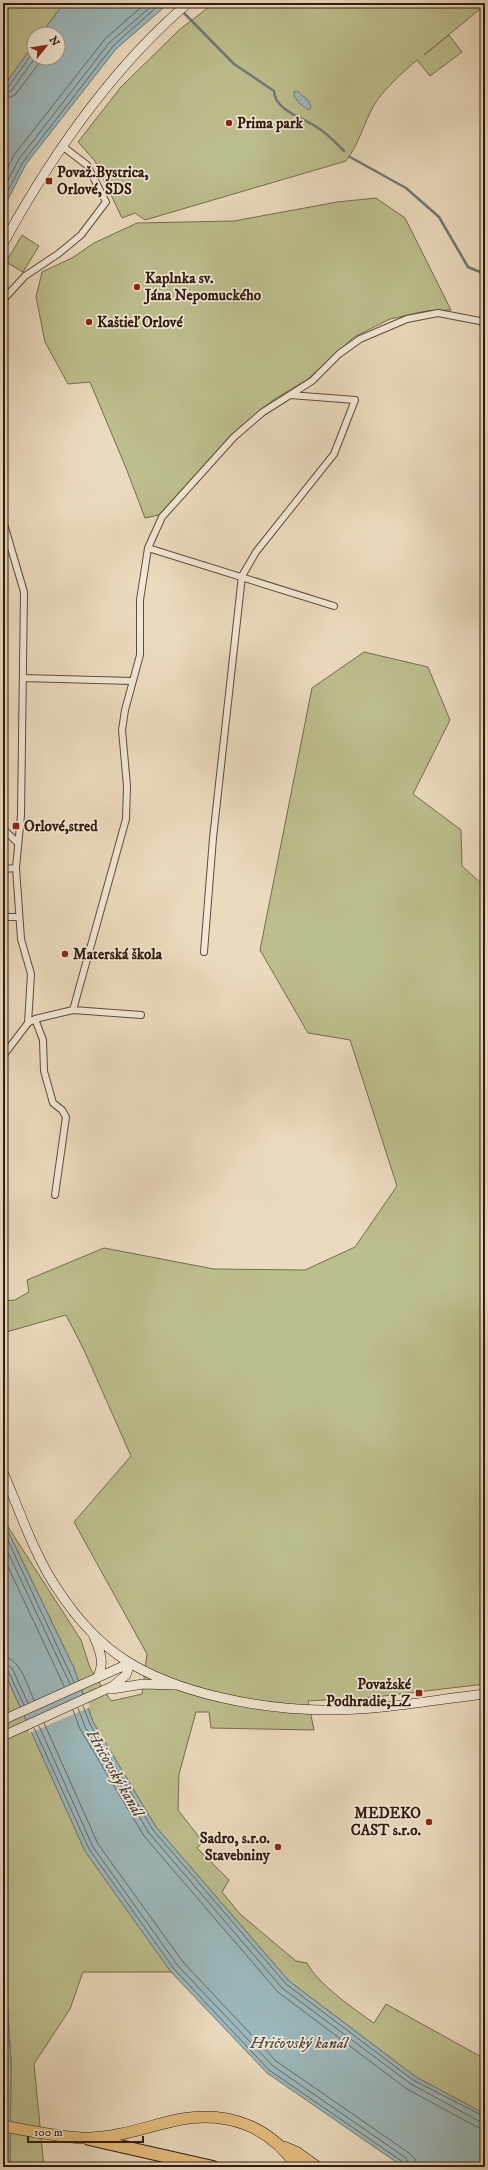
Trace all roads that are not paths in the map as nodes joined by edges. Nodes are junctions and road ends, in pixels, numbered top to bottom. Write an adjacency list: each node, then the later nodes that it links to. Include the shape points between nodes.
1 (188, 3): 2 (main road, via 112,81)
2 (62, 146): 3 (main road); 4 (street, via 87,165 106,202 77,238 25,276)
3 (3, 244)
4 (3, 300)
5 (485, 322): 6 (street, via 438,313 407,319 355,343 339,354 312,381)
6 (290, 395): 8 (street, via 263,412 234,436 162,517); 9 (street, via 355,400 334,454 256,552)
7 (3, 521): 11 (street, via 24,592)
8 (148, 548): 9 (street); 12 (street, via 140,600 140,655)
9 (242, 576): 10 (street); 19 (street, via 214,830)
10 (334, 606)
11 (23, 678): 12 (street); 14 (street, via 22,815)
12 (132, 681): 20 (street, via 122,730 127,786 126,819)
13 (3, 829): 14 (street)
14 (18, 843): 15 (street)
15 (16, 868): 16 (street); 17 (street)
16 (3, 869)
17 (18, 917): 18 (street); 23 (street, via 31,974)
18 (3, 918)
19 (204, 952)
20 (73, 1010): 21 (street); 22 (street)
21 (141, 1015)
22 (35, 1019): 23 (street); 25 (street, via 43,1040 44,1071 53,1103 62,1110 66,1118)
23 (28, 1023): 24 (street)
24 (3, 1056)
25 (55, 1195)
26 (3, 1472): 27 (main road, via 37,1552 54,1584)
27 (91, 1630): 28 (main road); 29 (main road, via 102,1661 101,1670)
28 (130, 1663): 29 (main road); 30 (main road); 31 (main road, via 126,1675)
29 (93, 1679): 33 (main road)
30 (180, 1685): 31 (main road, via 143,1684); 32 (main road, via 243,1702 322,1710 376,1707)
31 (100, 1693): 34 (main road)
32 (485, 1694)
33 (3, 1720)
34 (3, 1736)
35 (3, 2126): 36 (highway)
36 (89, 2138): 37 (highway, via 123,2134 181,2120 211,2116 231,2118 248,2125 265,2133); 38 (highway)
37 (280, 2145): 39 (highway); 40 (highway, via 296,2152)
38 (214, 2167)
39 (297, 2167)
40 (316, 2167)

